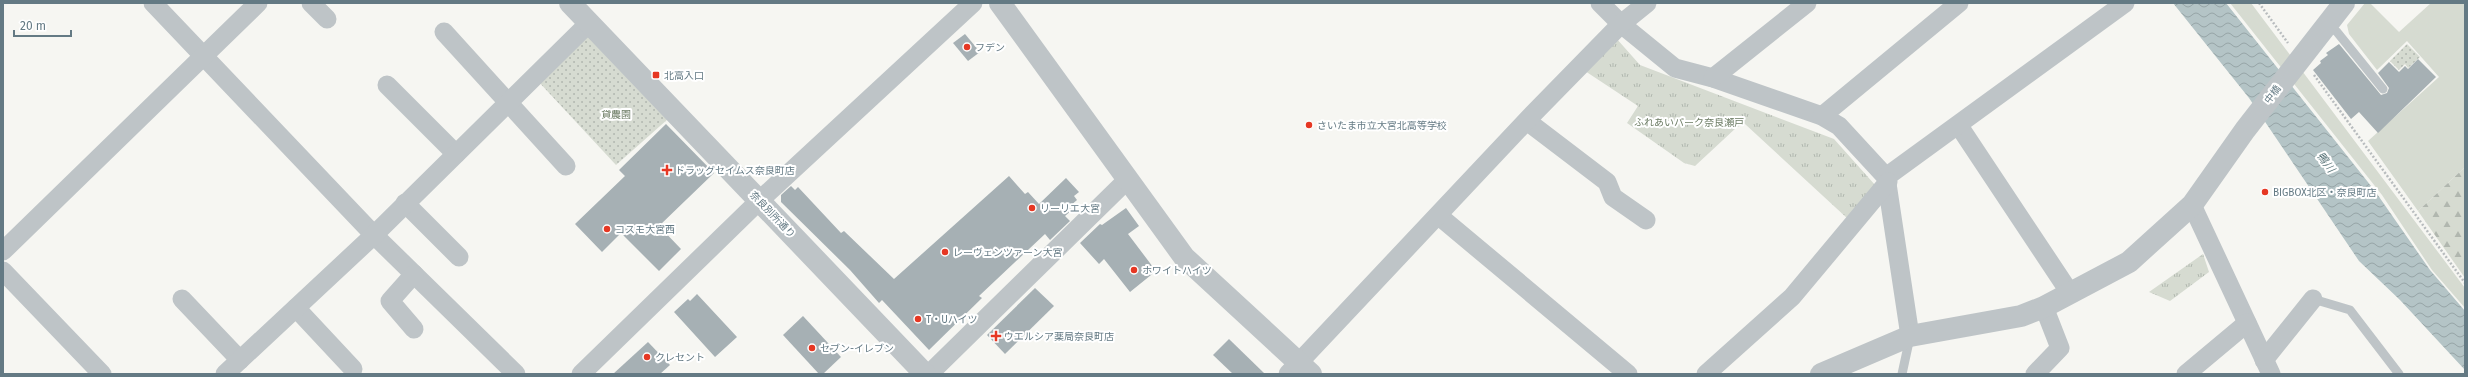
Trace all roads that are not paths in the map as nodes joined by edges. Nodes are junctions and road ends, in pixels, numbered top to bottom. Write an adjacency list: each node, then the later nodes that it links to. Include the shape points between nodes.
1 (153, 3): 18 (street)
2 (258, 3): 18 (street)
3 (311, 3): 13 (street)
4 (570, 3): 14 (street, 奈良別所通り)
5 (973, 3): 30 (street)
6 (1000, 3): 29 (street)
7 (1600, 3): 15 (street)
8 (1647, 3): 15 (street)
9 (1807, 3): 19 (street)
10 (1959, 3): 23 (street)
11 (2125, 3): 25 (street)
12 (2344, 3): 16 (street, 中橋)
13 (327, 19)
14 (589, 23): 22 (street); 30 (street, 奈良別所通り)
15 (1621, 24): 19 (street, via 1675,68); 24 (street)
16 (2327, 24): 21 (lane, via 2337,32); 32 (street, 中橋, via 2306,65 2245,130)
17 (444, 32): 22 (street)
18 (202, 55): 35 (street); 36 (street)
19 (1713, 78): 23 (street)
20 (387, 85): 26 (street)
21 (2383, 89)
22 (508, 104): 26 (street); 27 (street)
23 (1822, 116): 28 (street, via 1839,126)
24 (1527, 121): 33 (street); 34 (street, via 1607,182 1613,197)
25 (1959, 126): 28 (street); 40 (street)
26 (456, 154): 31 (street)
27 (566, 166)
28 (1887, 179): 47 (street); 59 (street, via 1792,297)
29 (1127, 180): 51 (street, via 1184,257); 57 (street)
30 (760, 200): 55 (street); 56 (street, 奈良別所通り)
31 (406, 204): 35 (street); 37 (street)
32 (2192, 205): 40 (street, 中橋, via 2128,262); 45 (street)
33 (1439, 216): 51 (street); 58 (street)
34 (1646, 220)
35 (374, 235): 39 (street); 44 (street)
36 (3, 251)
37 (459, 257)
38 (3, 271): 52 (street)
39 (414, 274): 46 (street, via 390,301); 54 (street)
40 (2070, 293): 43 (street, 中橋)
41 (2313, 299): 49 (street); 64 (lane, via 2350,310)
42 (182, 300): 48 (street)
43 (2044, 307): 47 (street, 中橋, via 2021,316); 62 (street, via 2060,348)
44 (296, 308): 48 (street); 50 (street)
45 (2247, 323): 49 (street); 63 (street)
46 (414, 329)
47 (1910, 336): 60 (street, 中橋); 61 (lane)
48 (240, 360): 53 (street)
49 (2267, 367)
50 (353, 369)
51 (1299, 371)
52 (102, 374)
53 (225, 374)
54 (516, 374)
55 (581, 374)
56 (925, 374)
57 (929, 374)
58 (1628, 374)
59 (1706, 374)
60 (1821, 374)
61 (1902, 374)
62 (2035, 374)
63 (2186, 374)
64 (2400, 374)

